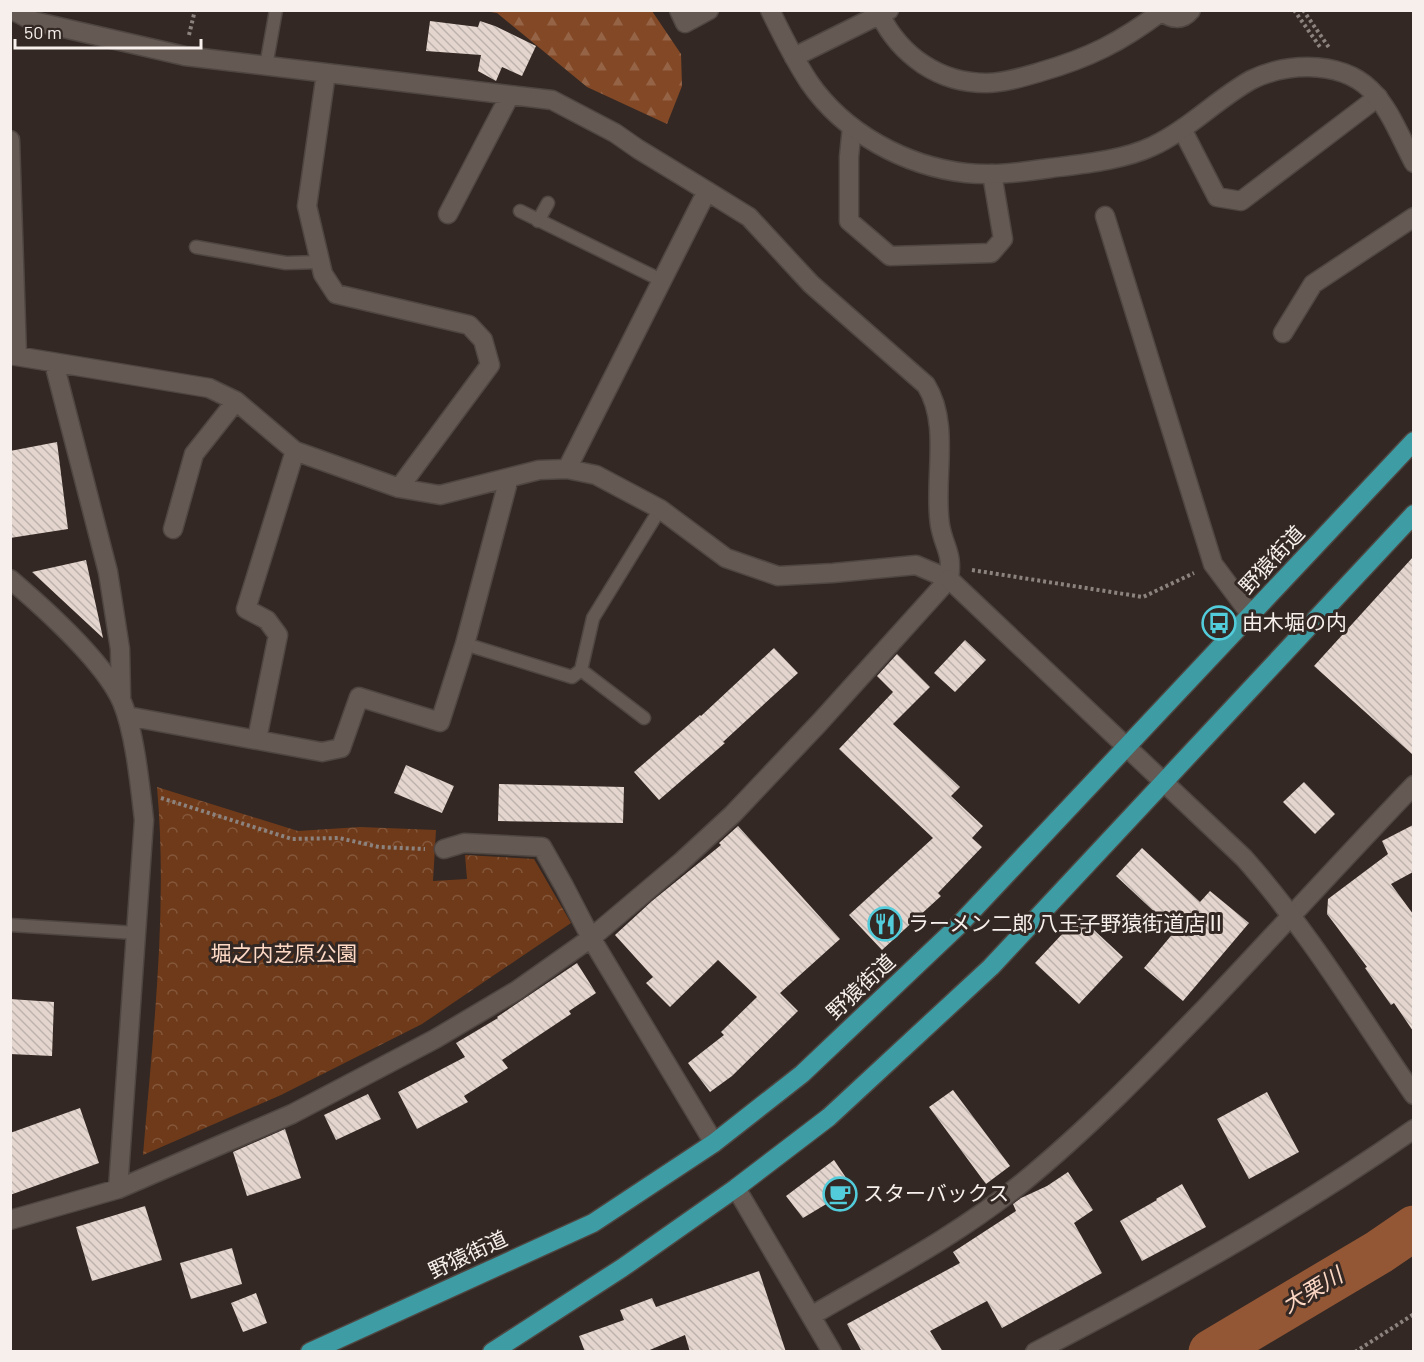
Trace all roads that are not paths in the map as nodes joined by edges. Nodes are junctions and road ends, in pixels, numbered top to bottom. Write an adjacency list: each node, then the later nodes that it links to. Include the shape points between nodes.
1 (12, 10): 10 (street, via 33,21 185,56)
2 (276, 10): 10 (lane)
3 (679, 10): 4 (street, via 685,23)
4 (710, 10)
5 (770, 10): 9 (street)
6 (1191, 10): 7 (street, via 1177,18)
7 (1162, 11): 8 (street, via 1136,31 1070,64 987,83 945,75 924,66 904,51 888,31)
8 (885, 13): 9 (street)
9 (794, 57): 14 (street, via 833,111)
10 (266, 66): 11 (street)
11 (326, 73): 12 (street); 27 (street, via 307,206)
12 (510, 95): 19 (street, via 552,100 615,133); 22 (street)
13 (1378, 97): 15 (street, via 1350,75 1332,68 1279,69 1243,85); 15 (street, via 1241,201 1217,196); 17 (street)
14 (852, 127): 18 (street, via 913,160 950,171); 18 (street, via 849,221 890,256 991,253 1003,239)
15 (1182, 129): 18 (street, via 1153,146 1086,164)
16 (10, 140): 30 (street)
17 (1413, 163)
18 (992, 174)
19 (707, 191): 28 (street); 41 (street, via 749,217 811,284 926,384 938,415 940,525)
20 (548, 202): 25 (lane)
21 (520, 211): 25 (lane)
22 (448, 214)
23 (1105, 216): 43 (street, via 1213,564)
24 (1413, 218): 29 (street, via 1313,284)
25 (538, 221): 28 (lane)
26 (196, 248): 27 (lane, via 286,262)
27 (320, 262): 37 (street, via 336,294 469,325 483,340 490,365)
28 (661, 280): 35 (street)
29 (1283, 333)
30 (14, 355): 31 (street)
31 (54, 363): 32 (street, via 209,388); 46 (street, via 108,572)
32 (236, 401): 34 (street); 40 (street, via 194,453)
33 (1413, 441): 43 (main road, 野猿街道)
34 (295, 451): 37 (street); 48 (street, via 246,609 267,620 278,635)
35 (567, 469): 36 (street, via 539,470); 38 (street, via 596,475)
36 (509, 478): 37 (street, via 440,495); 44 (street)
37 (399, 488)
38 (660, 509): 41 (street, via 726,558 778,576 916,565); 45 (lane, via 592,618)
39 (1413, 514): 50 (main road)
40 (173, 529)
41 (951, 570): 49 (street); 56 (street, via 820,722 733,814)
42 (10, 579): 46 (street, via 102,670)
43 (1251, 615): 49 (main road, 野猿街道)
44 (465, 644): 45 (lane, via 572,677); 48 (street, via 441,722 359,697 341,748 322,752)
45 (582, 670): 47 (lane)
46 (124, 707): 48 (street); 55 (street, via 144,820)
47 (644, 718)
48 (257, 739)
49 (1127, 748): 50 (street); 59 (main road, 野猿街道, via 957,927 802,1074)
50 (1164, 782): 53 (street, via 1244,858); 60 (main road, via 991,967 829,1117)
51 (1413, 784): 53 (street)
52 (444, 849): 56 (street, via 464,843 542,847)
53 (1291, 916): 57 (street); 63 (street, via 1101,1114 1023,1183 942,1240)
54 (10, 926): 55 (lane)
55 (136, 933): 61 (street)
56 (591, 938): 59 (street); 61 (street, via 516,991 435,1039 292,1114)
57 (1413, 1095)
58 (1413, 1129): 67 (street, via 1282,1215)
59 (714, 1143): 64 (main road, 野猿街道, via 593,1222)
60 (736, 1188): 63 (street); 65 (main road)
61 (118, 1190): 62 (street)
62 (10, 1220)
63 (811, 1316): 66 (street)
64 (310, 1352)
65 (492, 1352)
66 (832, 1352)
67 (1035, 1352)

